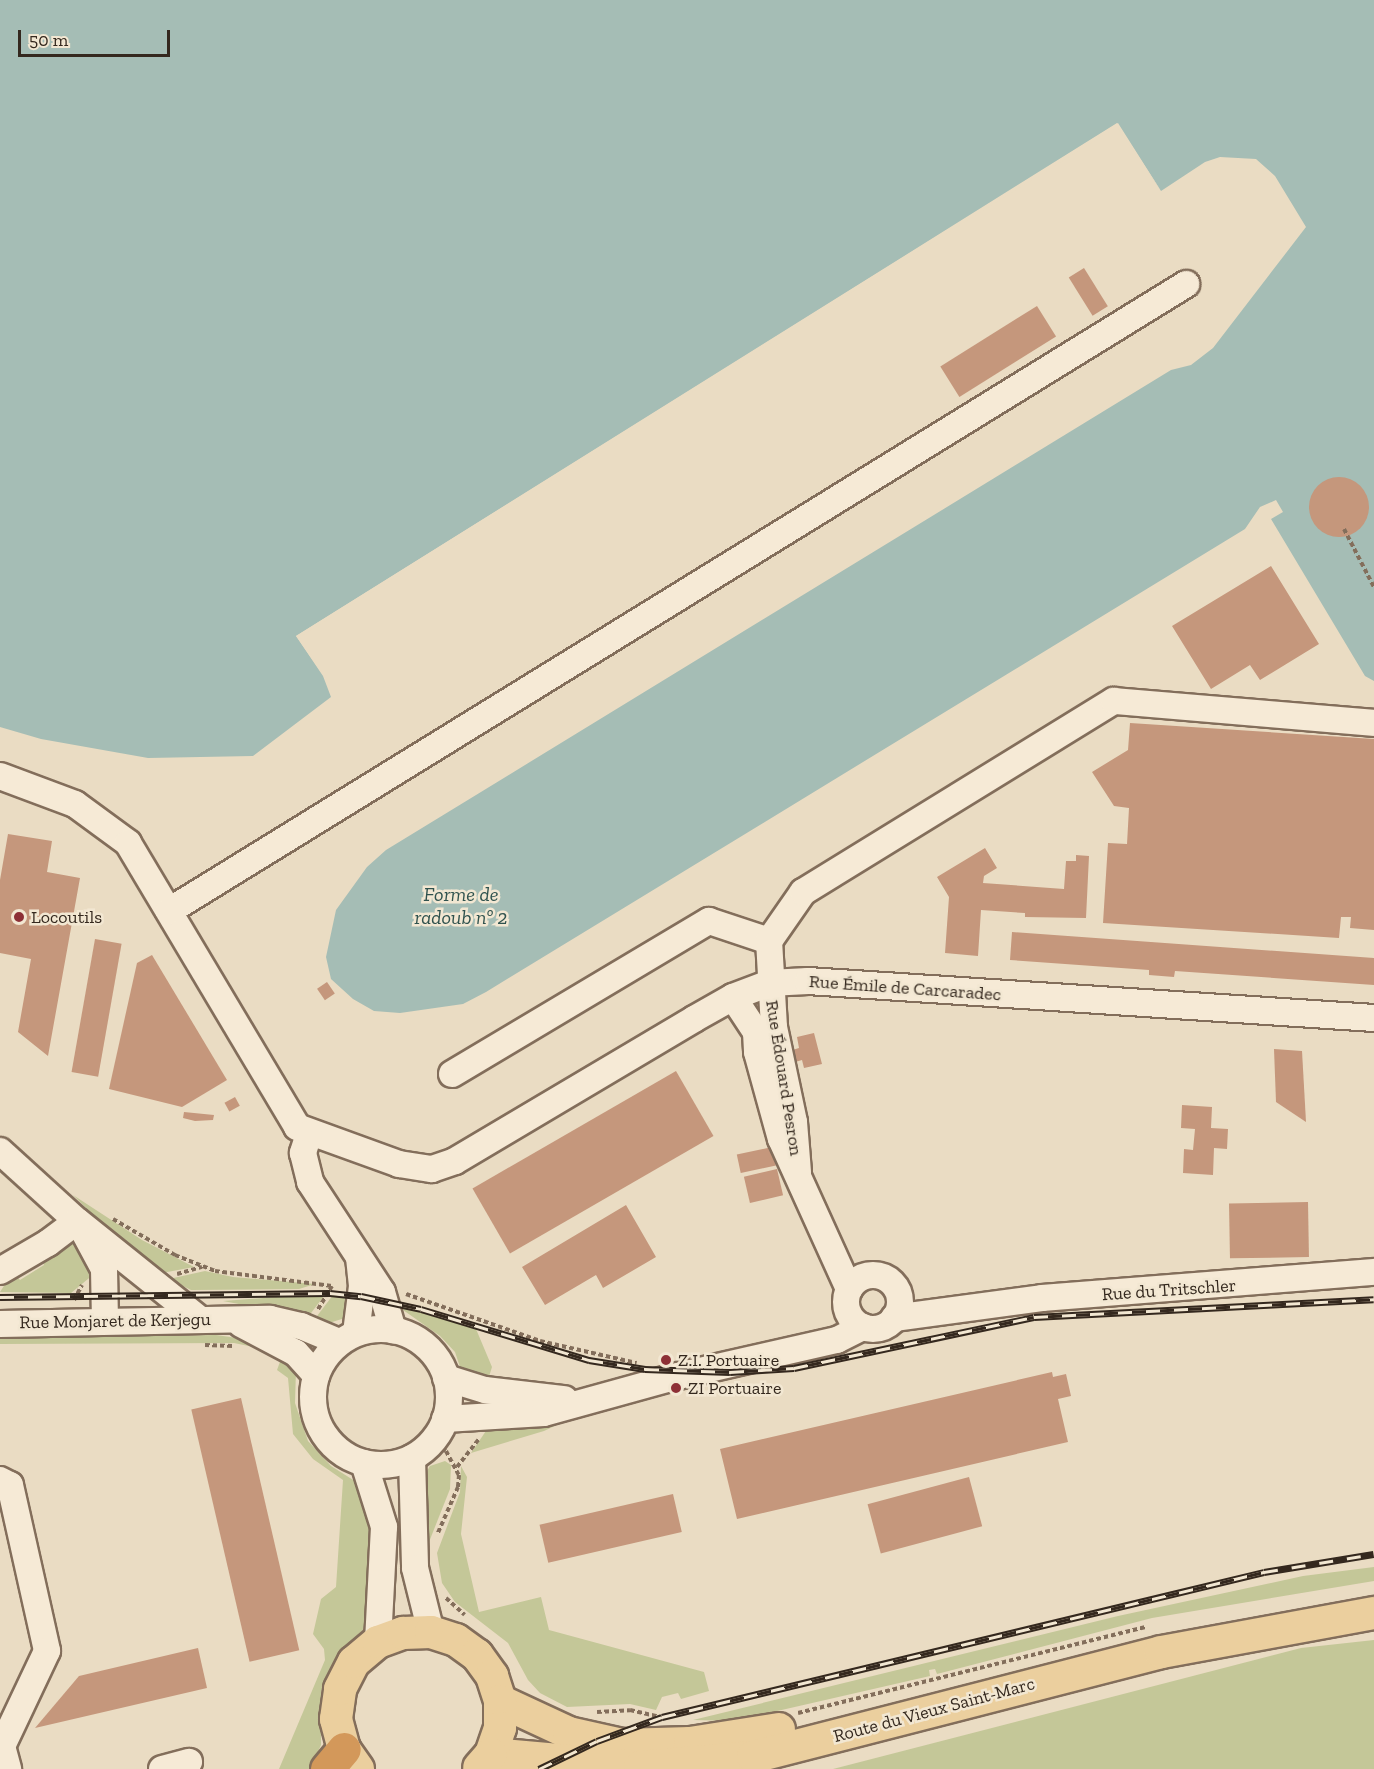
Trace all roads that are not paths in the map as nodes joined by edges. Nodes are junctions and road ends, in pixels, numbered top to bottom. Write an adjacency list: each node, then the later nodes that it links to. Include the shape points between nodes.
1 (1186, 284): 4 (street)
2 (1374, 723): 5 (street, via 1114,701 803,892)
3 (0, 776): 4 (street, via 75,804 128,843)
4 (169, 911): 11 (street, via 297,1127)
5 (769, 941): 6 (street, Rue Édouard Pesron); 10 (street, via 709,921)
6 (769, 983): 7 (street, Rue Émile de Carcaradec); 8 (street, Rue Émile de Carcaradec, via 808,981); 9 (street, Rue Édouard Pesron)
7 (733, 997): 9 (street, Rue Édouard Pesron); 11 (street, Rue Émile de Carcaradec, via 448,1164 432,1169 399,1164)
8 (1374, 1018)
9 (769, 1058): 14 (street, Rue Édouard Pesron, via 794,1122 798,1172)
10 (452, 1074)
11 (309, 1134): 19 (street, via 303,1153 310,1182 357,1250)
12 (0, 1151): 13 (street)
13 (77, 1221): 15 (street); 22 (street); 25 (street, via 102,1263)
14 (831, 1246): 17 (street); 21 (street, Rue Édouard Pesron)
15 (0, 1271)
16 (1374, 1272): 20 (street, Rue du Tritschler)
17 (871, 1275): 18 (street, via 885,1278); 21 (street, via 862,1277)
18 (896, 1288): 20 (street, Rue du Tritschler, via 920,1300); 23 (street, via 899,1307)
19 (372, 1289): 27 (street); 28 (street)
20 (964, 1307): 23 (street, Rue du Tritschler)
21 (853, 1308): 23 (street, via 883,1326); 31 (street, via 816,1344)
22 (198, 1318): 24 (street, Rue Monjaret de Kerjegu); 25 (street, Rue Monjaret de Kerjegu)
23 (894, 1318)
24 (230, 1319): 28 (street, Rue Monjaret de Kerjegu, via 270,1319); 29 (street, Rue Monjaret de Kerjegu, via 296,1353)
25 (105, 1320): 26 (street, Rue Monjaret de Kerjegu)
26 (0, 1323)
27 (393, 1330): 28 (street); 30 (street, via 426,1346)
28 (347, 1338): 29 (street, via 325,1357)
29 (316, 1375): 34 (street, via 312,1394 321,1430 346,1456)
30 (446, 1378): 31 (street, via 512,1395); 32 (street)
31 (586, 1400): 32 (street, via 514,1417)
32 (445, 1419): 33 (street, via 433,1441)
33 (412, 1458): 34 (street, via 380,1465); 38 (street, via 415,1568)
34 (364, 1463): 39 (street, via 384,1527)
35 (0, 1480): 44 (street, via 10,1485 47,1651 2,1746)
36 (1374, 1597): 40 (main road, Route du Vieux Saint-Marc, via 1164,1636 835,1718 723,1739 664,1745 597,1741)
37 (1374, 1613): 43 (main road, Route du Vieux Saint-Marc, via 1161,1652 753,1757 640,1767)
38 (431, 1632): 39 (main road, via 403,1633); 40 (main road, via 456,1640 477,1655 492,1676)
39 (378, 1642): 42 (main road, via 354,1662 340,1689 336,1719)
40 (500, 1701): 43 (main road, via 500,1728)
41 (189, 1762): 45 (street)
42 (343, 1762)
43 (485, 1762)
44 (8, 1769)
45 (162, 1769)

